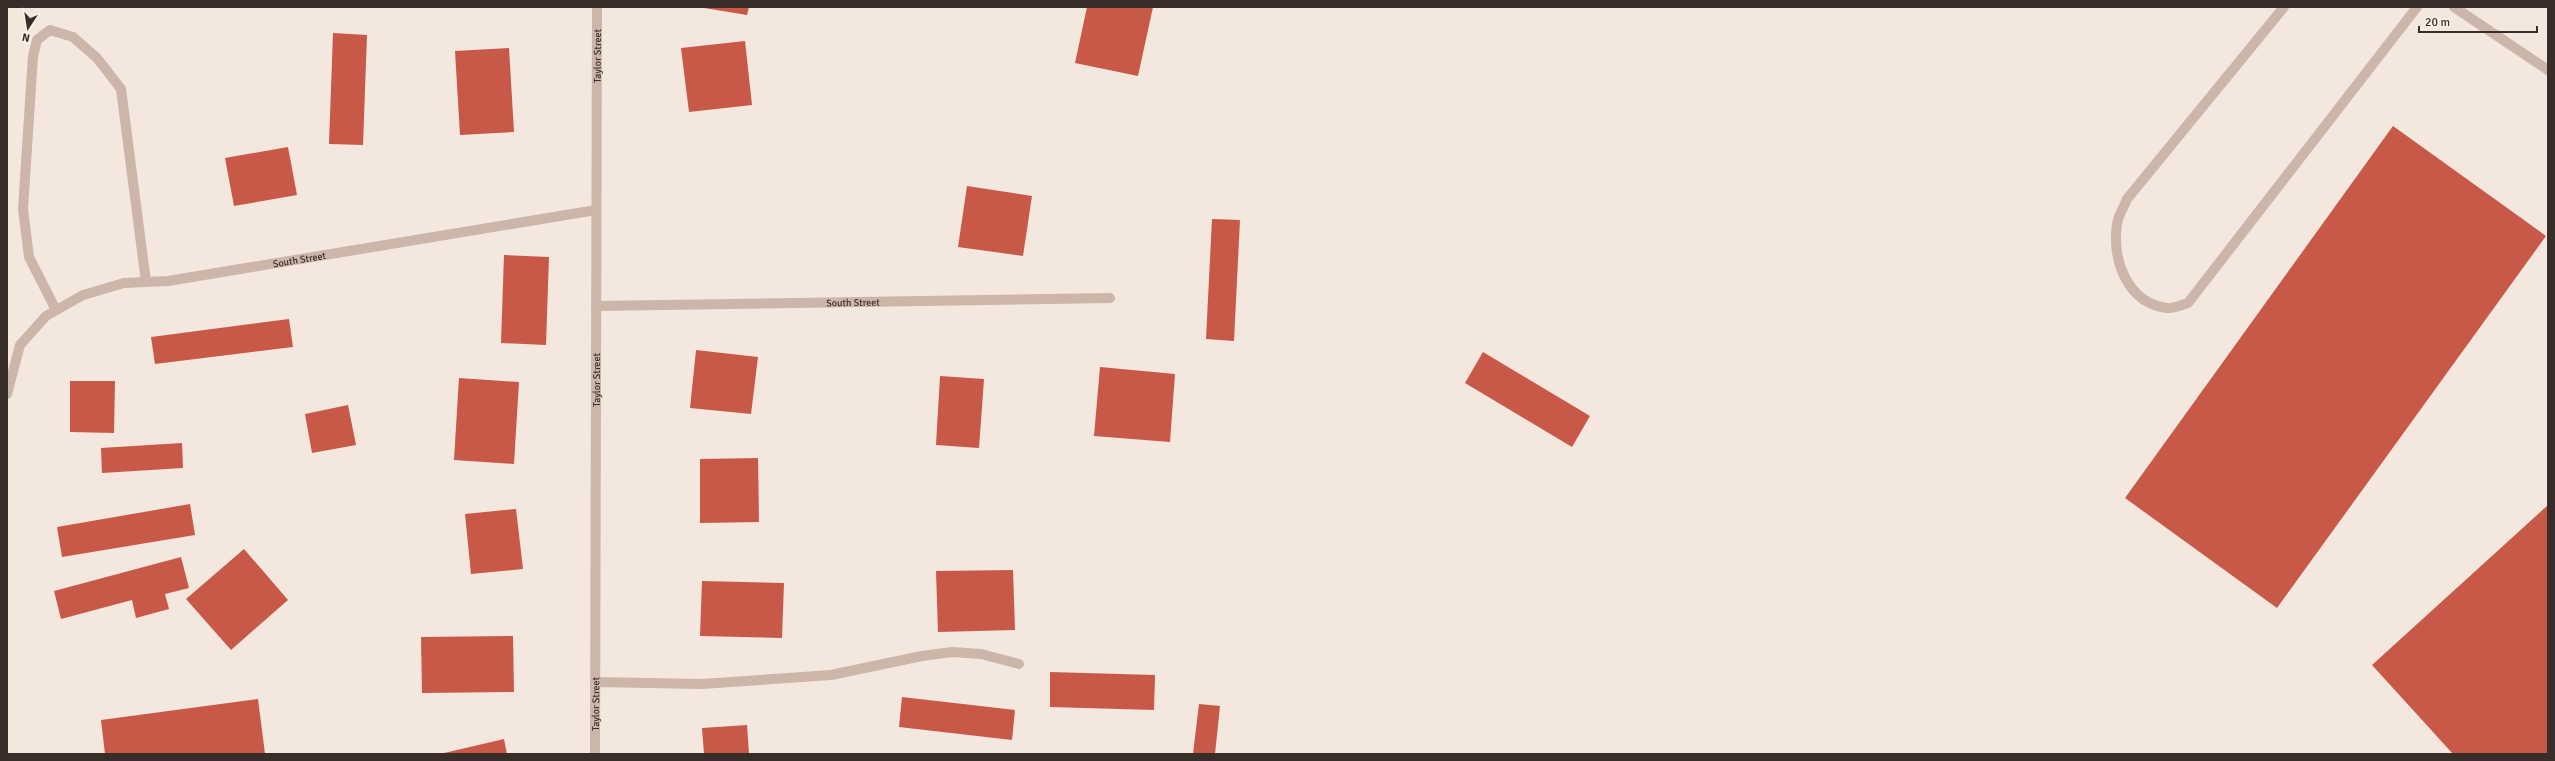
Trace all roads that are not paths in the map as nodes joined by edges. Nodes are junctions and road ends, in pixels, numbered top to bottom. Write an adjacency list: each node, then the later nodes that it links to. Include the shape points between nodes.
1 (597, 7): 6 (street, Taylor Street)
2 (2284, 7): 3 (street, via 2127,198 2117,223 2116,257 2130,288 2142,299 2168,309 2188,303)
3 (2417, 7)
4 (2454, 7): 5 (street)
5 (2548, 70)
6 (596, 210): 7 (street, South Street, via 168,281); 9 (street, Taylor Street)
7 (146, 282): 10 (street, South Street, via 124,283 83,295); 10 (street, via 121,89 97,58 73,37 50,30 36,40 33,56 23,209 29,257)
8 (1110, 298): 9 (street, South Street)
9 (596, 306): 13 (street, Taylor Street)
10 (56, 310): 11 (street, South Street, via 46,316 20,345)
11 (7, 394)
12 (1019, 664): 13 (street, via 981,654 952,652 831,675 702,684)
13 (595, 682): 14 (street, Taylor Street)
14 (595, 754)

